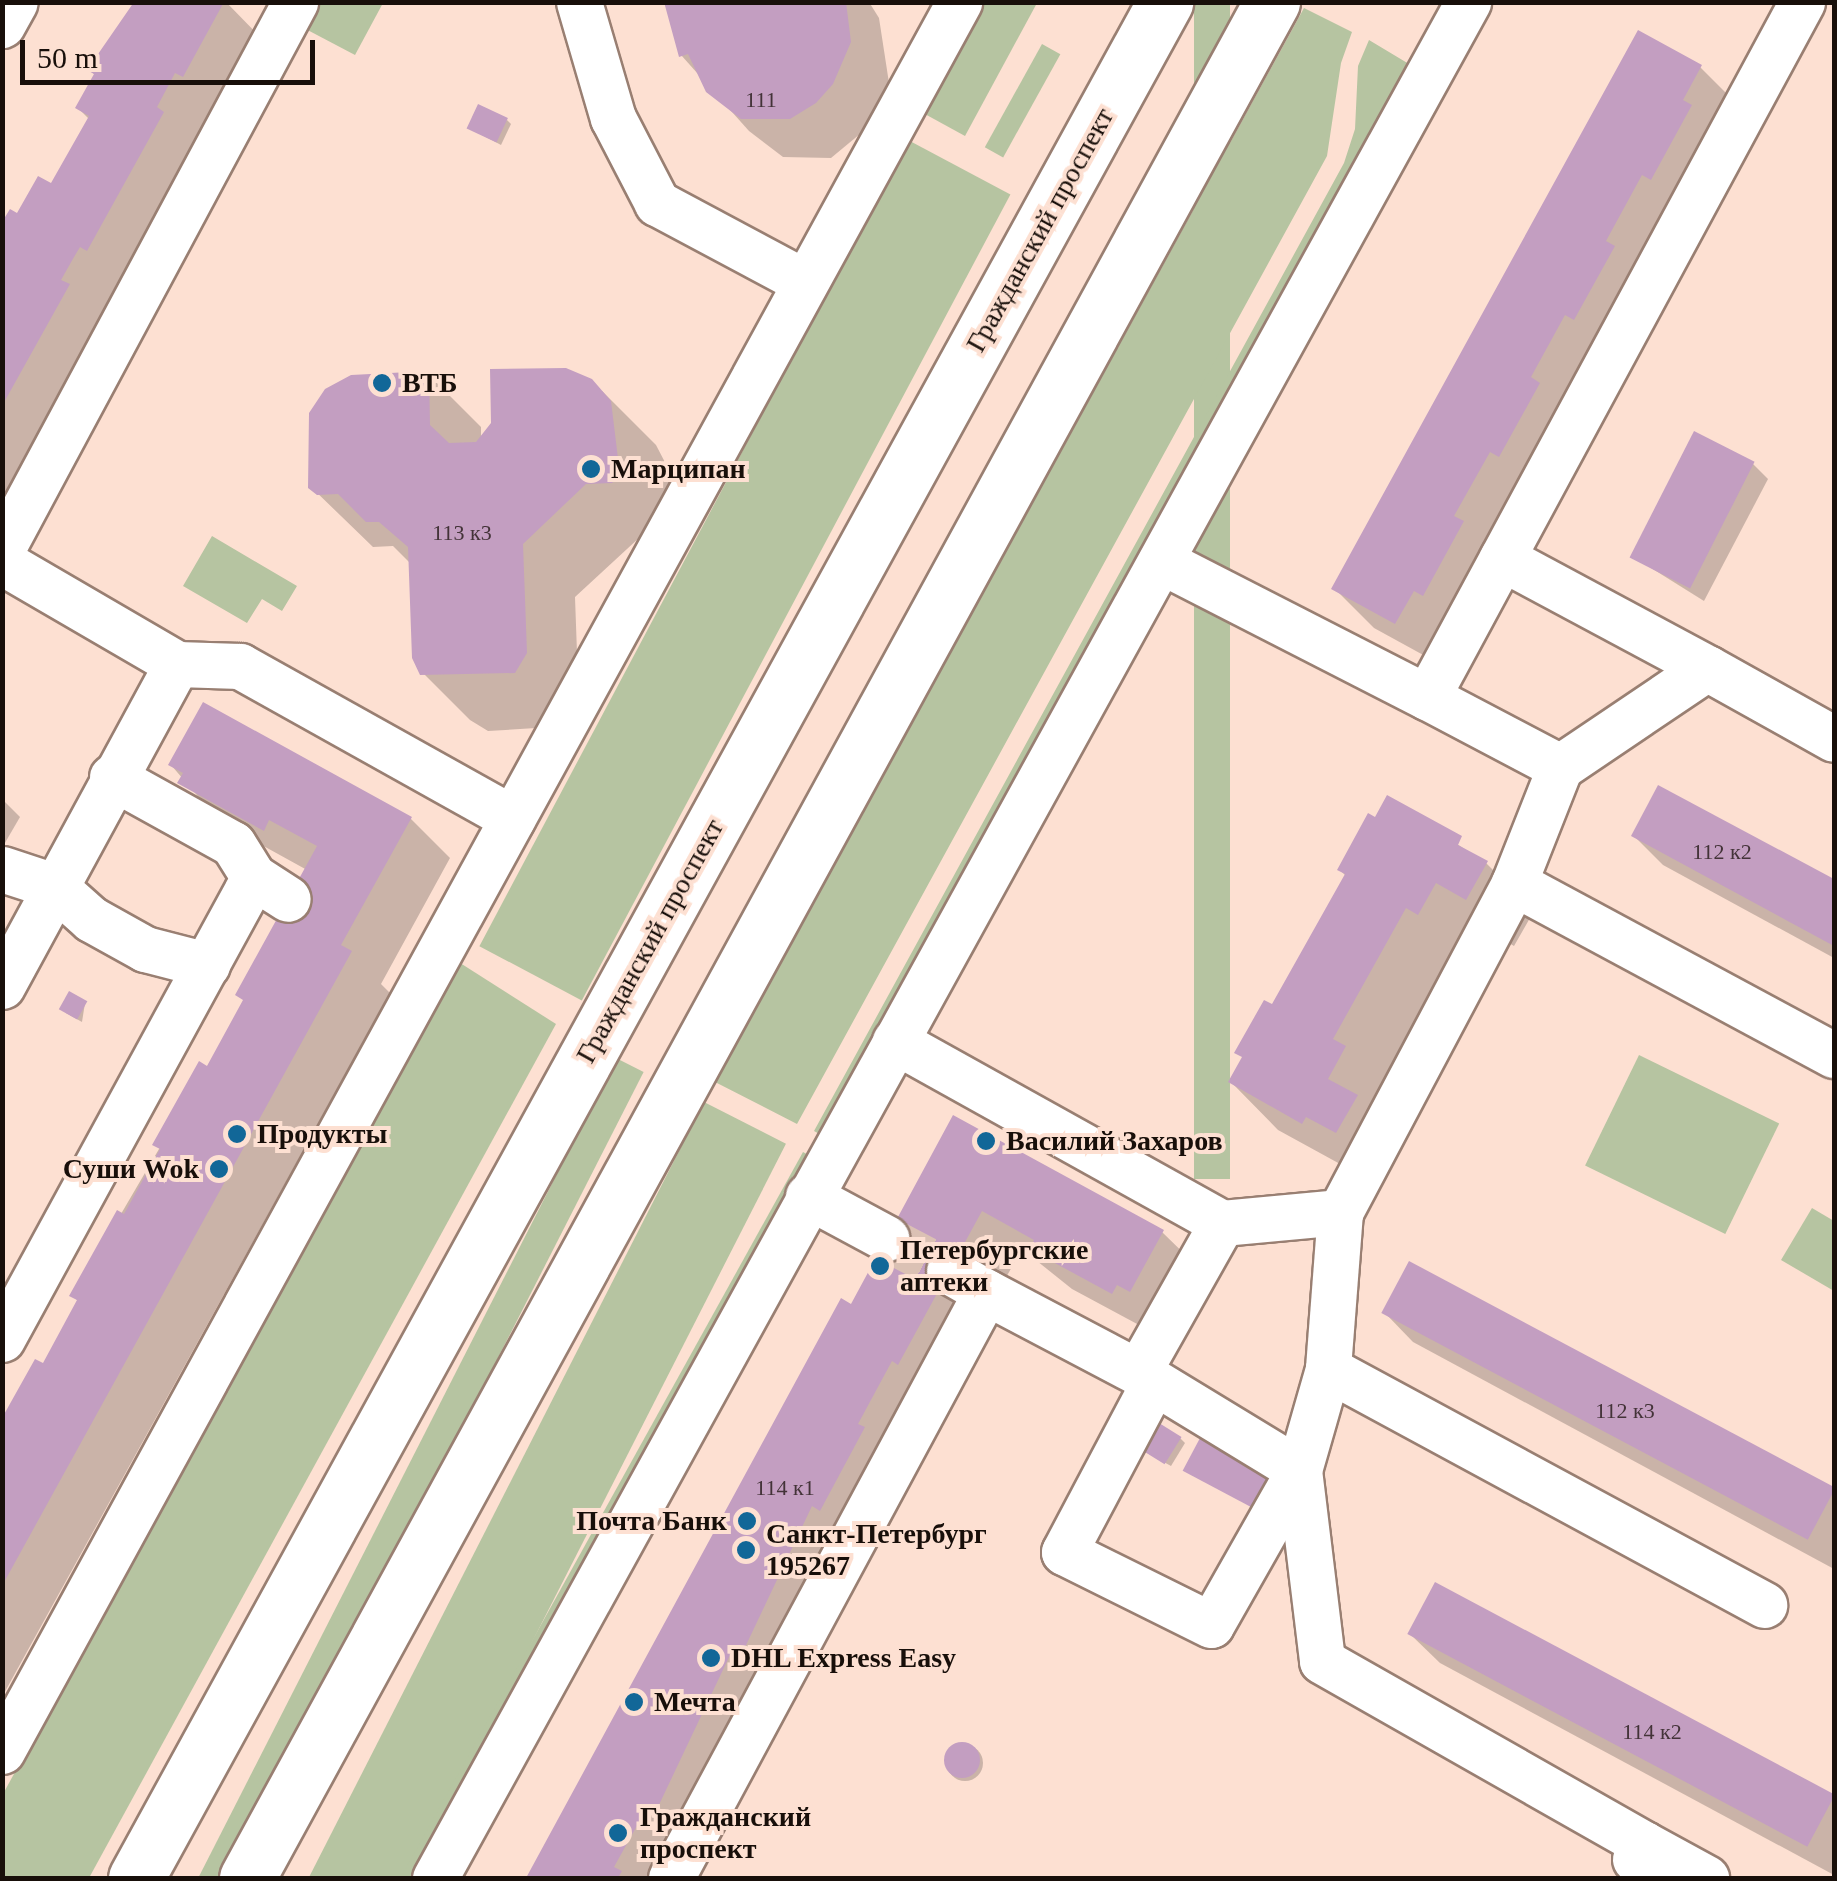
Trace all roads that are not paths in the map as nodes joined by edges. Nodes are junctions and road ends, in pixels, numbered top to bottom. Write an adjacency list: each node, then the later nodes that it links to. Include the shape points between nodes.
1 (15, 2): 9 (street)
2 (295, 2): 11 (street)
3 (578, 2): 10 (street, via 613,118 657,203)
4 (959, 2): 10 (street)
5 (1165, 2): 40 (main road, Гражданский проспект)
6 (1272, 2): 41 (main road)
7 (1468, 2): 13 (street)
8 (1802, 2): 12 (street)
9 (2, 25)
10 (806, 282): 21 (street)
11 (2, 550)
12 (1502, 558): 16 (street); 17 (street)
13 (1161, 561): 17 (street); 27 (street)
14 (2, 562): 15 (street)
15 (177, 664): 20 (street); 21 (street, via 240,666)
16 (1706, 668): 18 (street); 19 (street)
17 (1426, 697): 19 (street)
18 (1834, 739)
19 (1560, 767): 23 (street)
20 (112, 778): 24 (street); 25 (street, via 233,844 271,888)
21 (512, 818): 38 (street)
22 (2, 870): 24 (street)
23 (1514, 883): 28 (street); 30 (street)
24 (54, 886): 25 (street, via 91,919 145,949); 26 (street)
25 (207, 964): 33 (street)
26 (2, 986)
27 (895, 1041): 29 (street); 31 (street)
28 (1834, 1055)
29 (808, 1196): 32 (street); 42 (street)
30 (1340, 1212): 31 (street); 34 (street)
31 (1222, 1222): 35 (street)
32 (886, 1238)
33 (2, 1340)
34 (1328, 1370): 36 (street); 37 (street)
35 (1146, 1377): 36 (street); 36 (street, via 1064,1552 1210,1624); 43 (street, via 967,1282)
36 (1300, 1470): 39 (street, via 1322,1661)
37 (1764, 1605)
38 (2, 1751)
39 (1640, 1867): 44 (street)
40 (136, 1878)
41 (247, 1878)
42 (435, 1878)
43 (671, 1878)
44 (1706, 1878)

